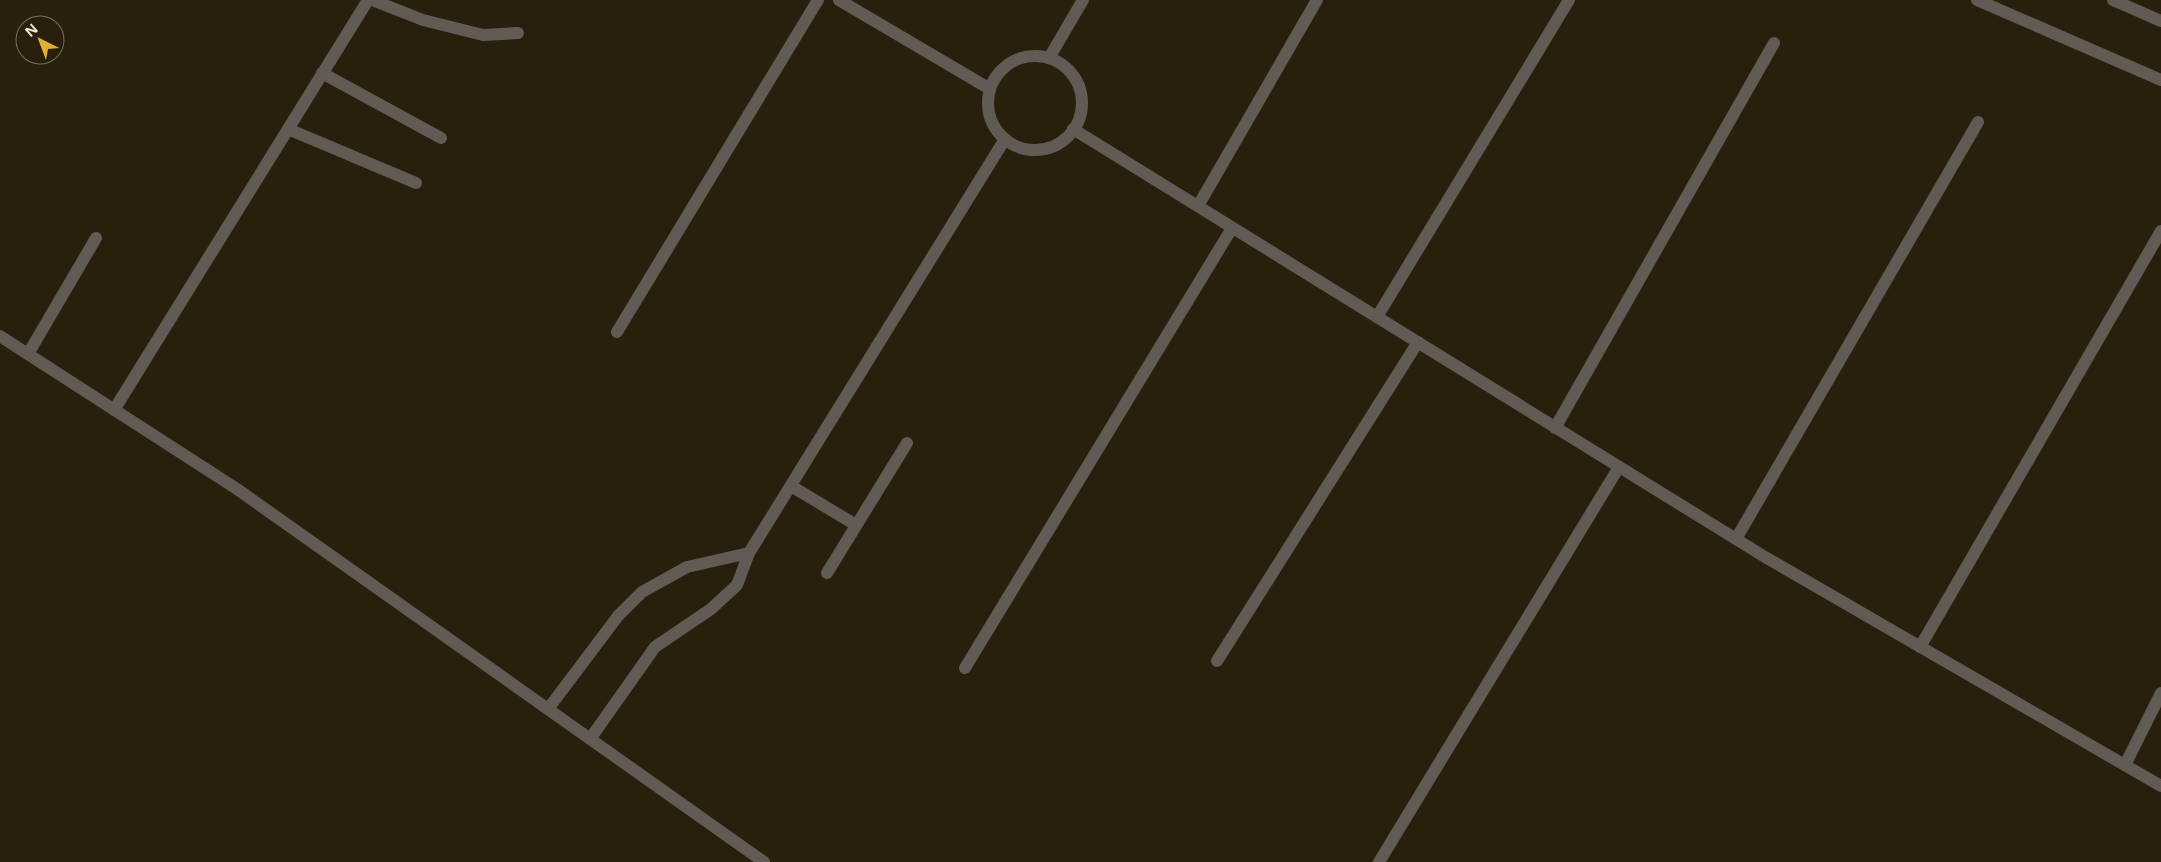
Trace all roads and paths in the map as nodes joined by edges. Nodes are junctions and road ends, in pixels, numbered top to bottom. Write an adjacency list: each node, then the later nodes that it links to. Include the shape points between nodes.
1 (368, 0): 14 (street)
2 (372, 0): 11 (street, via 424,20 483,35)
3 (818, 0): 28 (street)
4 (1083, 0): 13 (street)
5 (1317, 0): 23 (street)
6 (1569, 0): 27 (street)
7 (1977, 0): 15 (street)
8 (2113, 0): 10 (street)
9 (846, 2): 16 (street)
10 (2161, 22)
11 (518, 32)
12 (1774, 43): 33 (street)
13 (1049, 58): 16 (street, via 1020,58 1006,65); 19 (street, via 1068,70 1080,90 1082,106)
14 (322, 73): 18 (street); 20 (street)
15 (2161, 80)
16 (990, 89): 21 (street, via 991,120)
17 (1978, 122): 38 (street)
18 (288, 129): 22 (street); 32 (street)
19 (1073, 129): 21 (street, via 1057,145 1042,150 1026,150); 23 (street)
20 (441, 138)
21 (1005, 139): 36 (street)
22 (416, 183)
23 (1198, 206): 24 (street)
24 (1232, 228): 27 (street); 43 (street)
25 (2161, 231): 41 (street)
26 (96, 238): 31 (street)
27 (1377, 317): 30 (street)
28 (617, 332)
29 (0, 336): 31 (street)
30 (1418, 342): 33 (street); 42 (street)
31 (28, 354): 32 (street)
32 (114, 410): 45 (street, via 237,489)
33 (1555, 428): 35 (street)
34 (907, 443): 37 (street)
35 (1620, 467): 38 (street); 50 (street)
36 (791, 486): 37 (street); 39 (street)
37 (856, 525): 40 (street)
38 (1736, 539): 41 (street)
39 (749, 553): 45 (street, via 686,567 642,592 618,616); 46 (street, via 737,585 711,609 655,647)
40 (827, 573)
41 (1920, 647): 47 (street)
42 (1218, 661)
43 (965, 668)
44 (2161, 693): 47 (street)
45 (548, 709): 46 (street)
46 (590, 739): 49 (street)
47 (2125, 765): 48 (street)
48 (2161, 786)
49 (764, 862)
50 (1379, 862)

